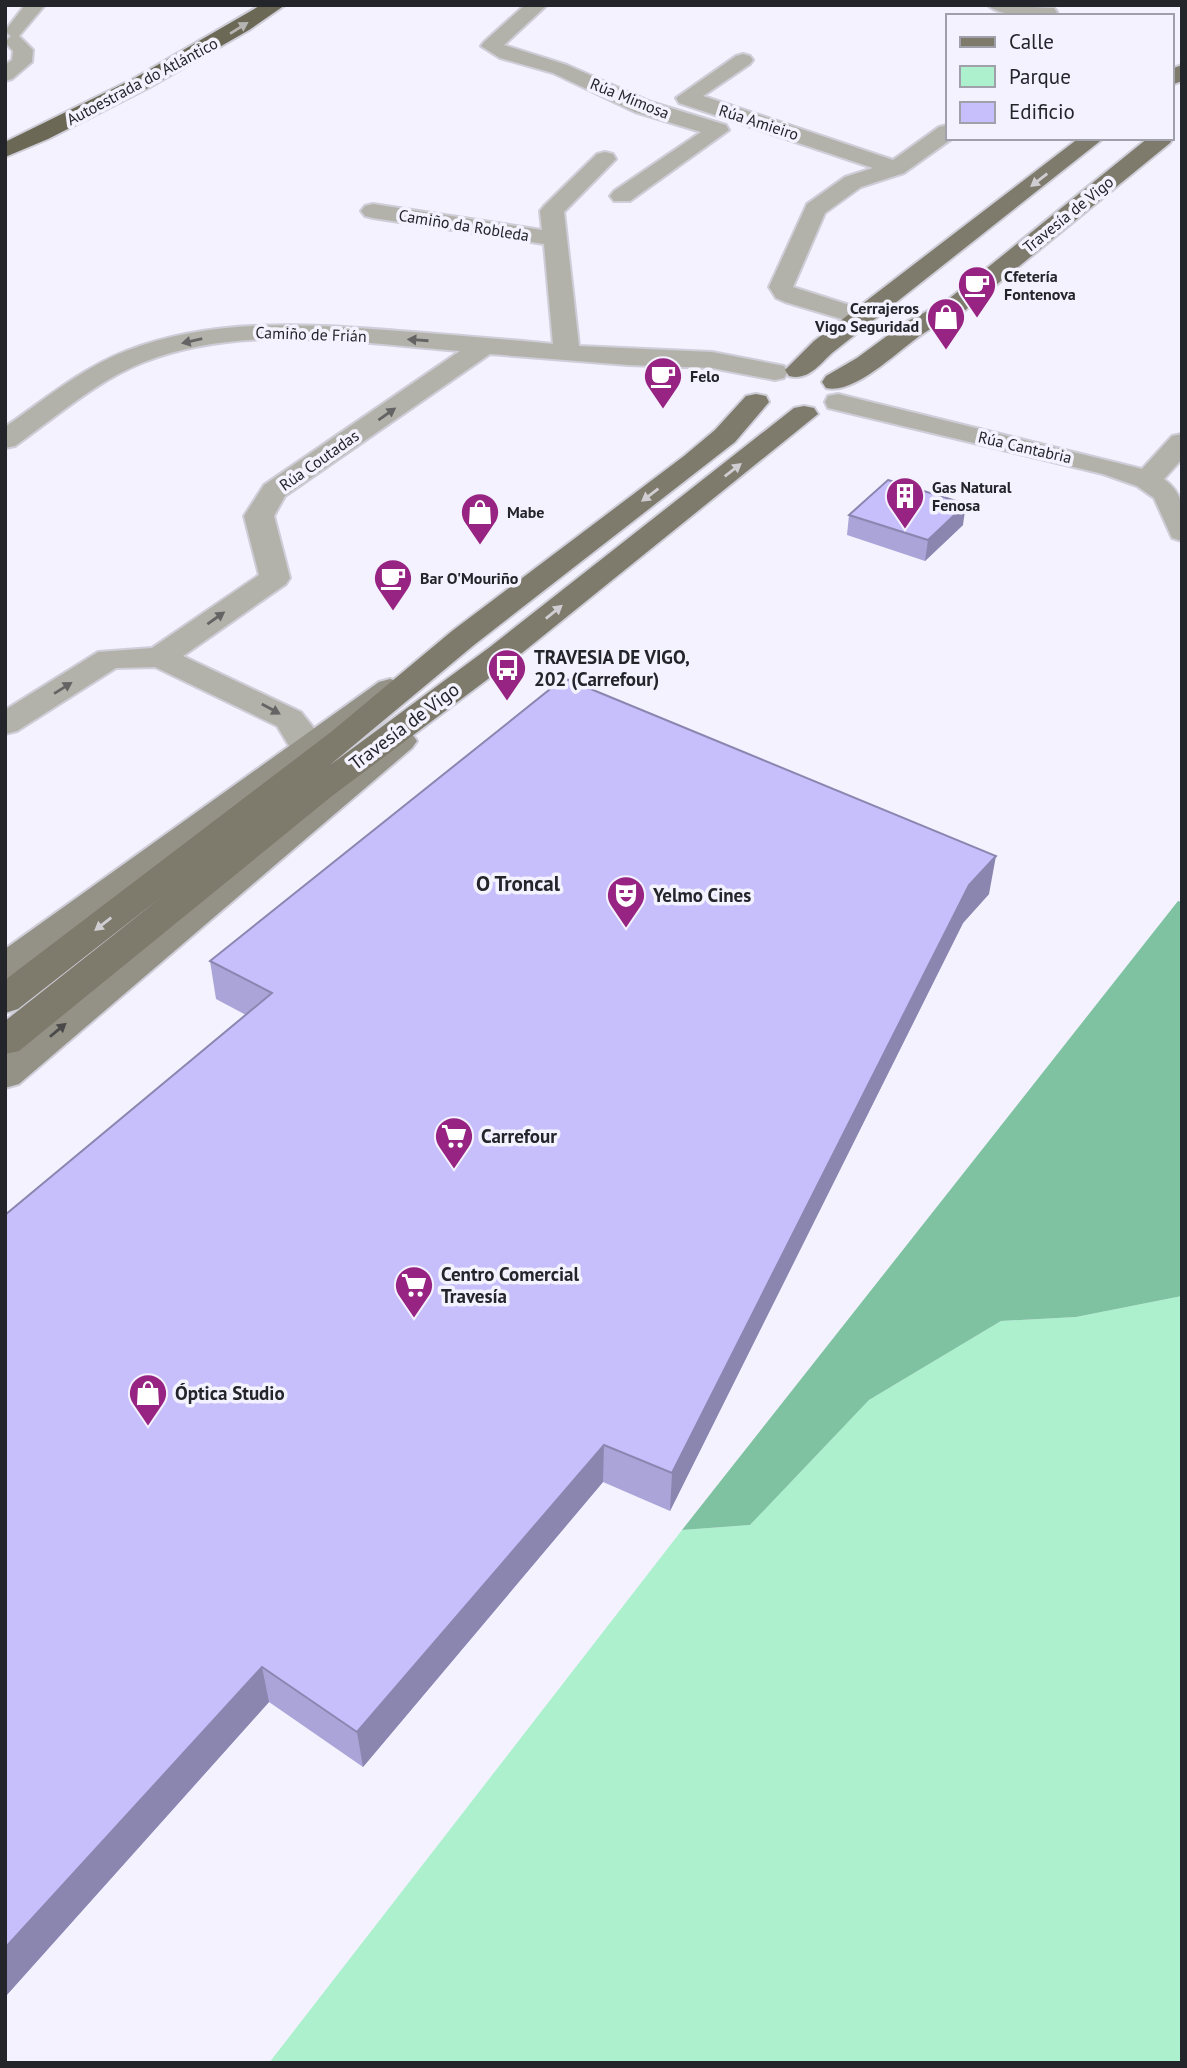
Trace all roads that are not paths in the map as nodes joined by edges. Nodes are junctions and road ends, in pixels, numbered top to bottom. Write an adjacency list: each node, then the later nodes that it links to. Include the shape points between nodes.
1 (35, 5): 6 (street)
2 (275, 5): 12 (highway, Autoestrada do Atlántico, one-way to 2, via 155,77)
3 (537, 5): 15 (street, Rúa Mimosa, via 491,46 560,69 643,107 718,130)
4 (998, 5): 5 (street)
5 (1044, 11)
6 (10, 36): 8 (street, via 23,50 22,62)
7 (743, 60): 14 (street, Rúa Amieiro, via 687,98)
8 (5, 75)
9 (946, 133): 14 (street)
10 (1090, 140): 18 (main road, one-way to 18)
11 (1160, 140): 23 (main road, Travesía de Vigo, via 954,307 915,327 866,363)
12 (5, 150)
13 (605, 159): 17 (street, Camiño da Robleda, via 552,211)
14 (896, 168): 18 (street, via 853,183 815,209 783,280 785,293)
15 (622, 196)
16 (373, 211): 17 (street, Camiño da Robleda)
17 (556, 239): 20 (street, Camiño da Robleda)
18 (862, 317): 22 (main road)
19 (486, 345): 20 (street, Camiño de Frián); 26 (street, Camiño de Frián, one-way to 26, via 304,331 246,332 193,340 134,357); 32 (street, Rúa Coutadas, one-way to 19, via 275,578 259,516 274,491)
20 (567, 352): 21 (street, Camiño de Frián)
21 (643, 359): 22 (street, Camiño de Frián, via 722,360); 24 (street, Camiño de Frián)
22 (786, 371): 23 (main road, via 820,374); 24 (main road, Travesía de Vigo, via 757,379)
23 (837, 392): 25 (main road, Travesía de Vigo, via 824,410); 28 (street, Rúa Cantabria)
24 (753, 396): 25 (main road, via 776,411); 30 (main road, Travesía de Vigo, one-way to 30, via 725,436 694,463)
25 (804, 414): 31 (main road, Travesía de Vigo, one-way to 25)
26 (5, 440)
27 (1182, 442): 28 (street)
28 (1147, 480): 29 (street, Rúa Cantabria, via 1167,494)
29 (1182, 533)
30 (463, 638): 34 (main road); 36 (main road, Travesía de Vigo, one-way to 36, via 343,739)
31 (501, 654): 37 (main road, Travesía de Vigo, via 320,789); 38 (main road, one-way to 31)
32 (160, 657): 33 (street, one-way to 32, via 110,659); 34 (street, one-way to 34, via 289,719 300,730)
33 (5, 724)
34 (306, 747): 35 (main road)
35 (5, 967)
36 (5, 1000)
37 (5, 1041)
38 (5, 1074)

